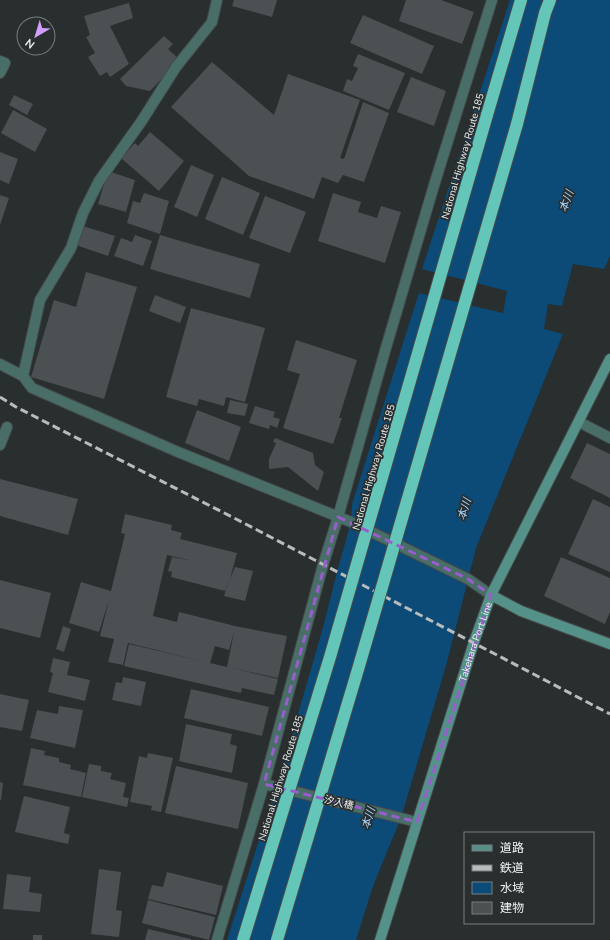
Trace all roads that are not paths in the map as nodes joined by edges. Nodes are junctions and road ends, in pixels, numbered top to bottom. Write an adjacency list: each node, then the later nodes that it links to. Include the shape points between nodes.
1 (217, 0): 9 (street, via 212,22 176,67 99,181 83,213 71,248 40,300)
2 (492, 0): 14 (street, via 391,329)
3 (521, 0): 20 (highway, National Highway Route 185, bridge, via 330,658)
4 (550, 0): 21 (highway, bridge, via 517,124)
5 (0, 61): 6 (street, via 5,63)
6 (0, 73)
7 (610, 359): 10 (main road, Takehara Port Line)
8 (0, 364): 9 (street)
9 (23, 376): 14 (street, via 32,388 178,452)
10 (579, 422): 12 (street); 15 (main road, Takehara Port Line)
11 (6, 427): 13 (street)
12 (610, 438)
13 (0, 444)
14 (338, 517): 15 (street, bridge, via 468,579); 17 (street)
15 (491, 595): 16 (main road, via 521,611); 18 (main road, Takehara Port Line)
16 (610, 644)
17 (264, 784): 18 (street, 汐入橋, bridge); 19 (street)
18 (417, 822): 22 (main road, Takehara Port Line)
19 (217, 940)
20 (243, 940)
21 (277, 940)
22 (380, 940)

